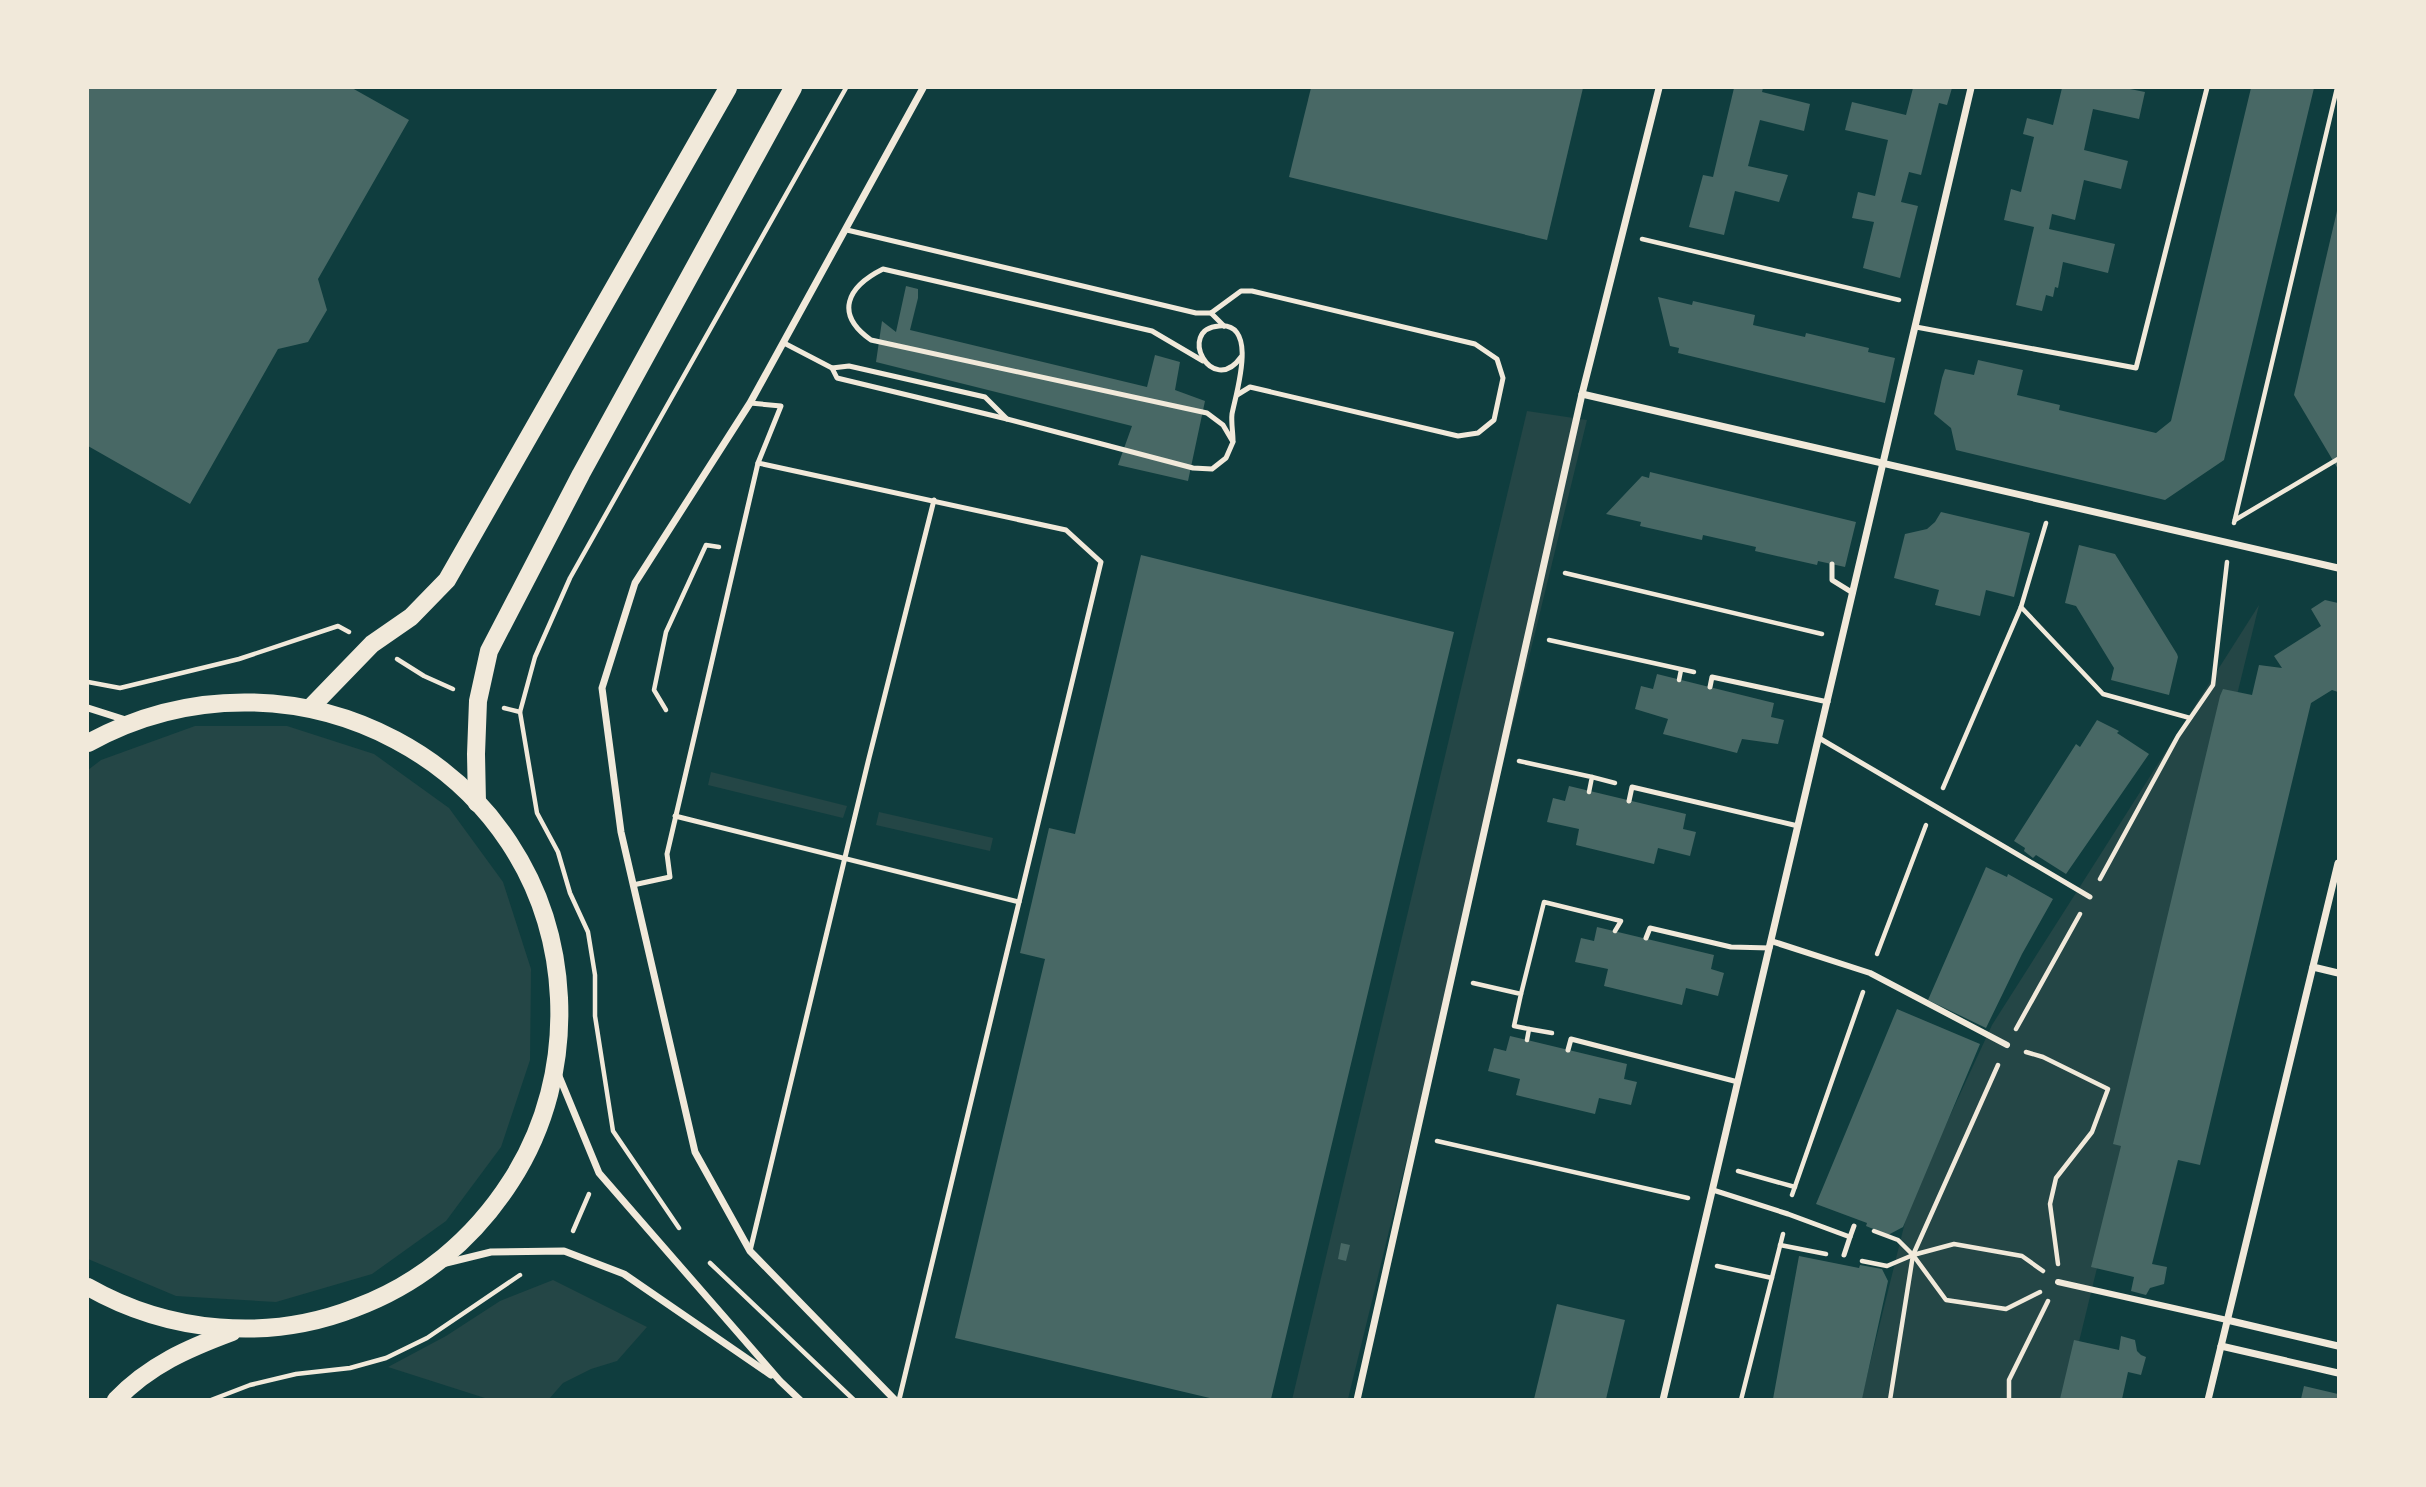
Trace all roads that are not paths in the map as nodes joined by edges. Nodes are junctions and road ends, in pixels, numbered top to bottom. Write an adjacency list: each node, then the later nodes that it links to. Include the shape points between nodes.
1 (728, 88): 29 (main road, via 447,580 411,617 372,643)
2 (793, 88): 34 (main road, via 489,651 478,701)
3 (923, 88): 7 (street)
4 (1659, 88): 15 (street)
5 (1971, 88): 10 (street)
6 (2207, 88): 10 (lane, via 2136,368)
7 (847, 230): 8 (lane); 11 (street)
8 (1211, 313): 9 (lane); 16 (lane, via 1241,290 1252,291 1475,344 1497,359 1503,378 1494,420 1478,433 1458,436 1250,387)
9 (1224, 326): 12 (lane, via 1241,337); 13 (lane, via 1211,328 1200,339)
10 (1916, 327): 21 (street)
11 (784, 343): 14 (lane); 17 (street)
12 (1241, 358): 13 (lane, via 1224,369); 16 (lane)
13 (1203, 361): 19 (lane, via 1152,331 883,269 853,292 848,313 855,328 871,340 1207,413 1223,425)
14 (832, 368): 18 (lane, via 837,378); 18 (lane, via 849,366 985,397)
15 (1582, 394): 21 (street); 67 (street)
16 (1237, 395): 19 (lane)
17 (750, 403): 20 (lane, via 781,406); 39 (street, via 635,583 602,688 621,832)
18 (1007, 419): 19 (lane, via 1193,468 1212,469 1226,458)
19 (1233, 442)
20 (758, 463): 22 (lane); 35 (lane)
21 (1884, 464): 24 (street); 25 (street)
22 (934, 500): 37 (lane); 41 (lane, via 1066,530 1101,562)
23 (1832, 564): 25 (lane, via 1832,580)
24 (2339, 568)
25 (1853, 593): 27 (street)
26 (1710, 687): 27 (lane, via 1712,677)
27 (1828, 702): 31 (street)
28 (88, 708): 30 (street)
29 (310, 708): 30 (main road, via 216,703 178,708); 34 (main road, via 401,742)
30 (133, 722): 32 (main road)
31 (1819, 738): 36 (street); 40 (lane)
32 (88, 743)
33 (1629, 801): 36 (lane, via 1632,787)
34 (477, 803): 48 (main road, via 509,844 542,914 558,989)
35 (675, 816): 37 (lane); 39 (lane, via 667,854 670,877)
36 (1798, 826): 43 (street)
37 (845, 859): 41 (lane); 53 (lane)
38 (2339, 863): 44 (street)
39 (633, 885): 53 (street, via 695,1152)
40 (2090, 897)
41 (1019, 902): 66 (lane)
42 (1646, 939): 43 (lane, via 1650,928 1731,947)
43 (1771, 944): 46 (street, via 1870,973); 49 (street)
44 (2313, 967): 45 (street); 58 (street)
45 (2339, 973)
46 (2007, 1045)
47 (1568, 1050): 49 (lane, via 1571,1038)
48 (555, 1066): 55 (main road, via 541,1120 518,1171 480,1223); 63 (street, via 599,1173)
49 (1738, 1082): 50 (street)
50 (1713, 1189): 52 (lane); 68 (street)
51 (1854, 1226): 52 (lane)
52 (1850, 1237): 54 (lane)
53 (750, 1251): 66 (street)
54 (1844, 1255)
55 (432, 1266): 59 (main road, via 389,1294 342,1313 292,1325); 63 (street, via 491,1252 564,1251 624,1274)
56 (2058, 1282): 58 (street)
57 (88, 1286): 59 (main road, via 166,1319)
58 (2227, 1320): 60 (street); 61 (street)
59 (241, 1329): 64 (main road, via 187,1348)
60 (2221, 1346): 62 (street); 69 (street)
61 (2339, 1346)
62 (2339, 1373)
63 (780, 1381): 65 (street)
64 (116, 1399)
65 (800, 1399)
66 (897, 1399)
67 (1357, 1399)
68 (1663, 1399)
69 (2208, 1399)

